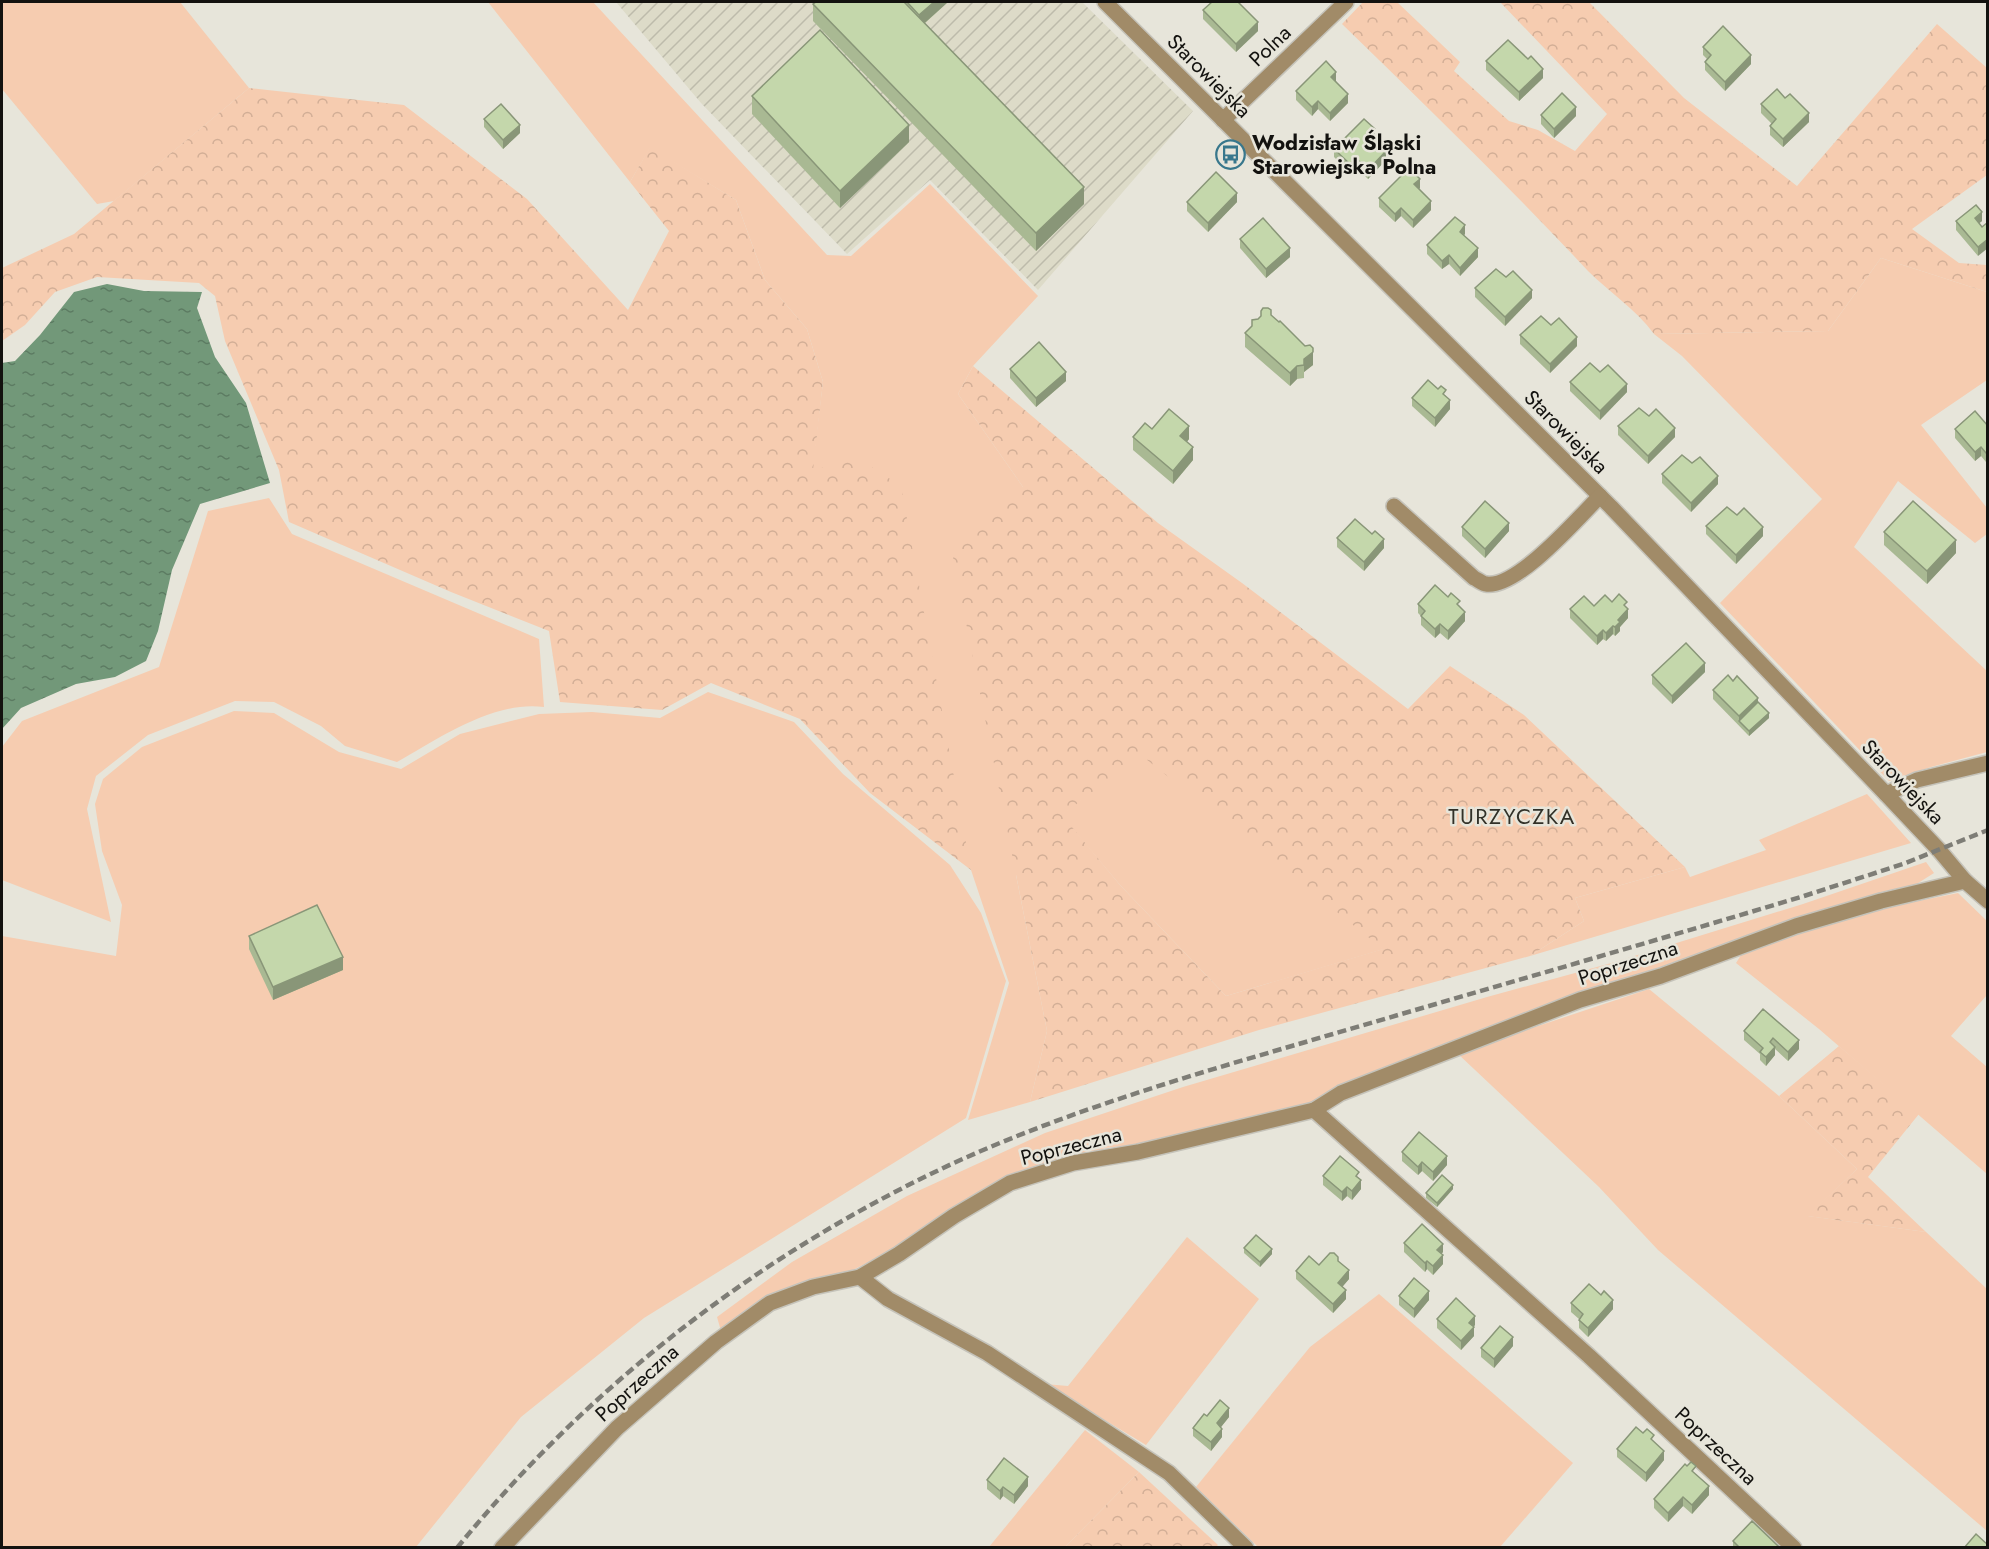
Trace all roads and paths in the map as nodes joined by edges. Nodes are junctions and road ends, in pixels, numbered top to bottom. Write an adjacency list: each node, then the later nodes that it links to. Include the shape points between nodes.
1 (1105, 2): 3 (street, Starowiejska)
2 (1346, 2): 3 (street, Polna)
3 (1223, 120): 4 (street, Starowiejska)
4 (1600, 496): 5 (street, via 1517,574 1486,584 1474,578); 7 (street, Starowiejska)
5 (1394, 506)
6 (1988, 763): 7 (street, via 1917,780)
7 (1886, 794): 8 (street, Starowiejska)
8 (1965, 881): 9 (street, Starowiejska); 10 (street, Poprzeczna, via 1796,926 1660,976 1580,1000 1341,1093)
9 (1988, 901)
10 (1314, 1110): 11 (street, Poprzeczna, via 1138,1152 1073,1163 1010,1183); 14 (street, Poprzeczna, via 1589,1356)
11 (860, 1277): 12 (street, Poprzeczna, via 813,1287 770,1303 716,1342 617,1428); 13 (street, via 888,1299 987,1353 1169,1473)
12 (502, 1548)
13 (1246, 1548)
14 (1794, 1548)

